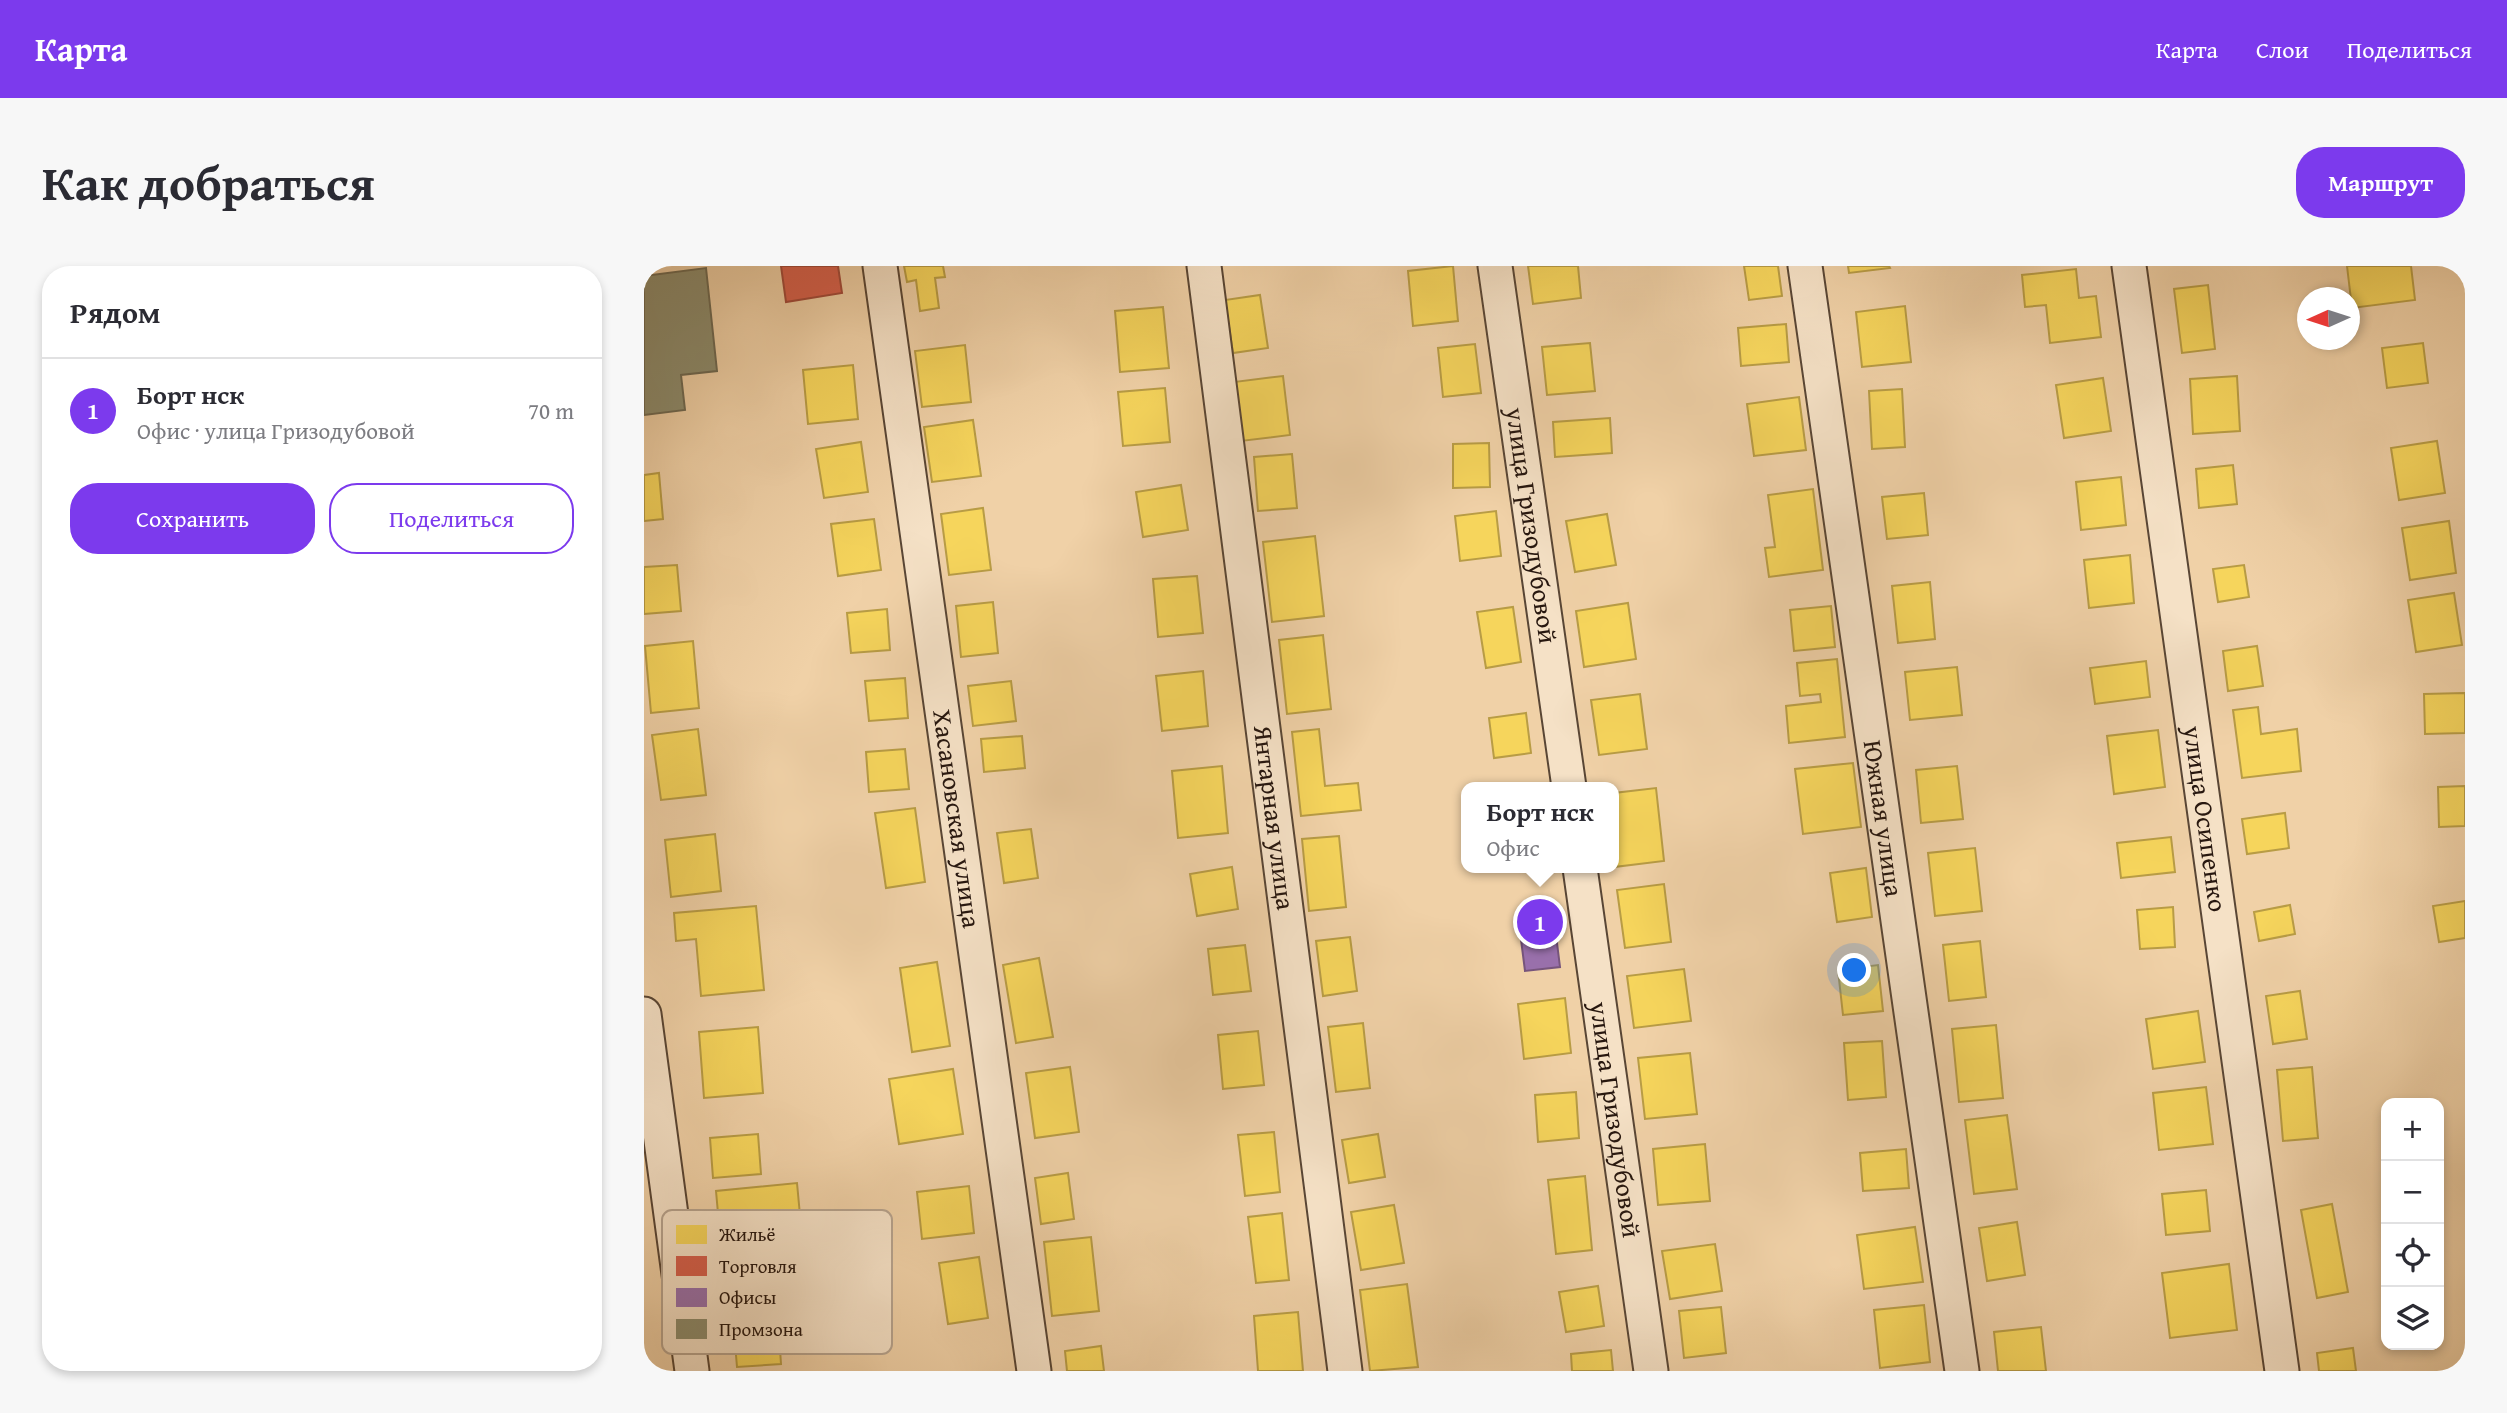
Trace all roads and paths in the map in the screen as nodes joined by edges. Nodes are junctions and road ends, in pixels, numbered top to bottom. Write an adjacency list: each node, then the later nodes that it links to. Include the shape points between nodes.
1 (880, 266): 10 (street, Хасановская улица)
2 (1204, 266): 11 (street, Янтарная улица)
3 (1496, 266): 6 (street, улица Гризодубовой)
4 (1805, 266): 13 (street, Южная улица)
5 (2129, 266): 14 (street, улица Осипенко)
6 (1568, 782)
7 (1581, 873): 12 (street, улица Гризодубовой)
8 (644, 1014): 9 (street)
9 (670, 1210)
10 (1034, 1371)
11 (1345, 1371)
12 (1651, 1371)
13 (1962, 1371)
14 (2282, 1371)

